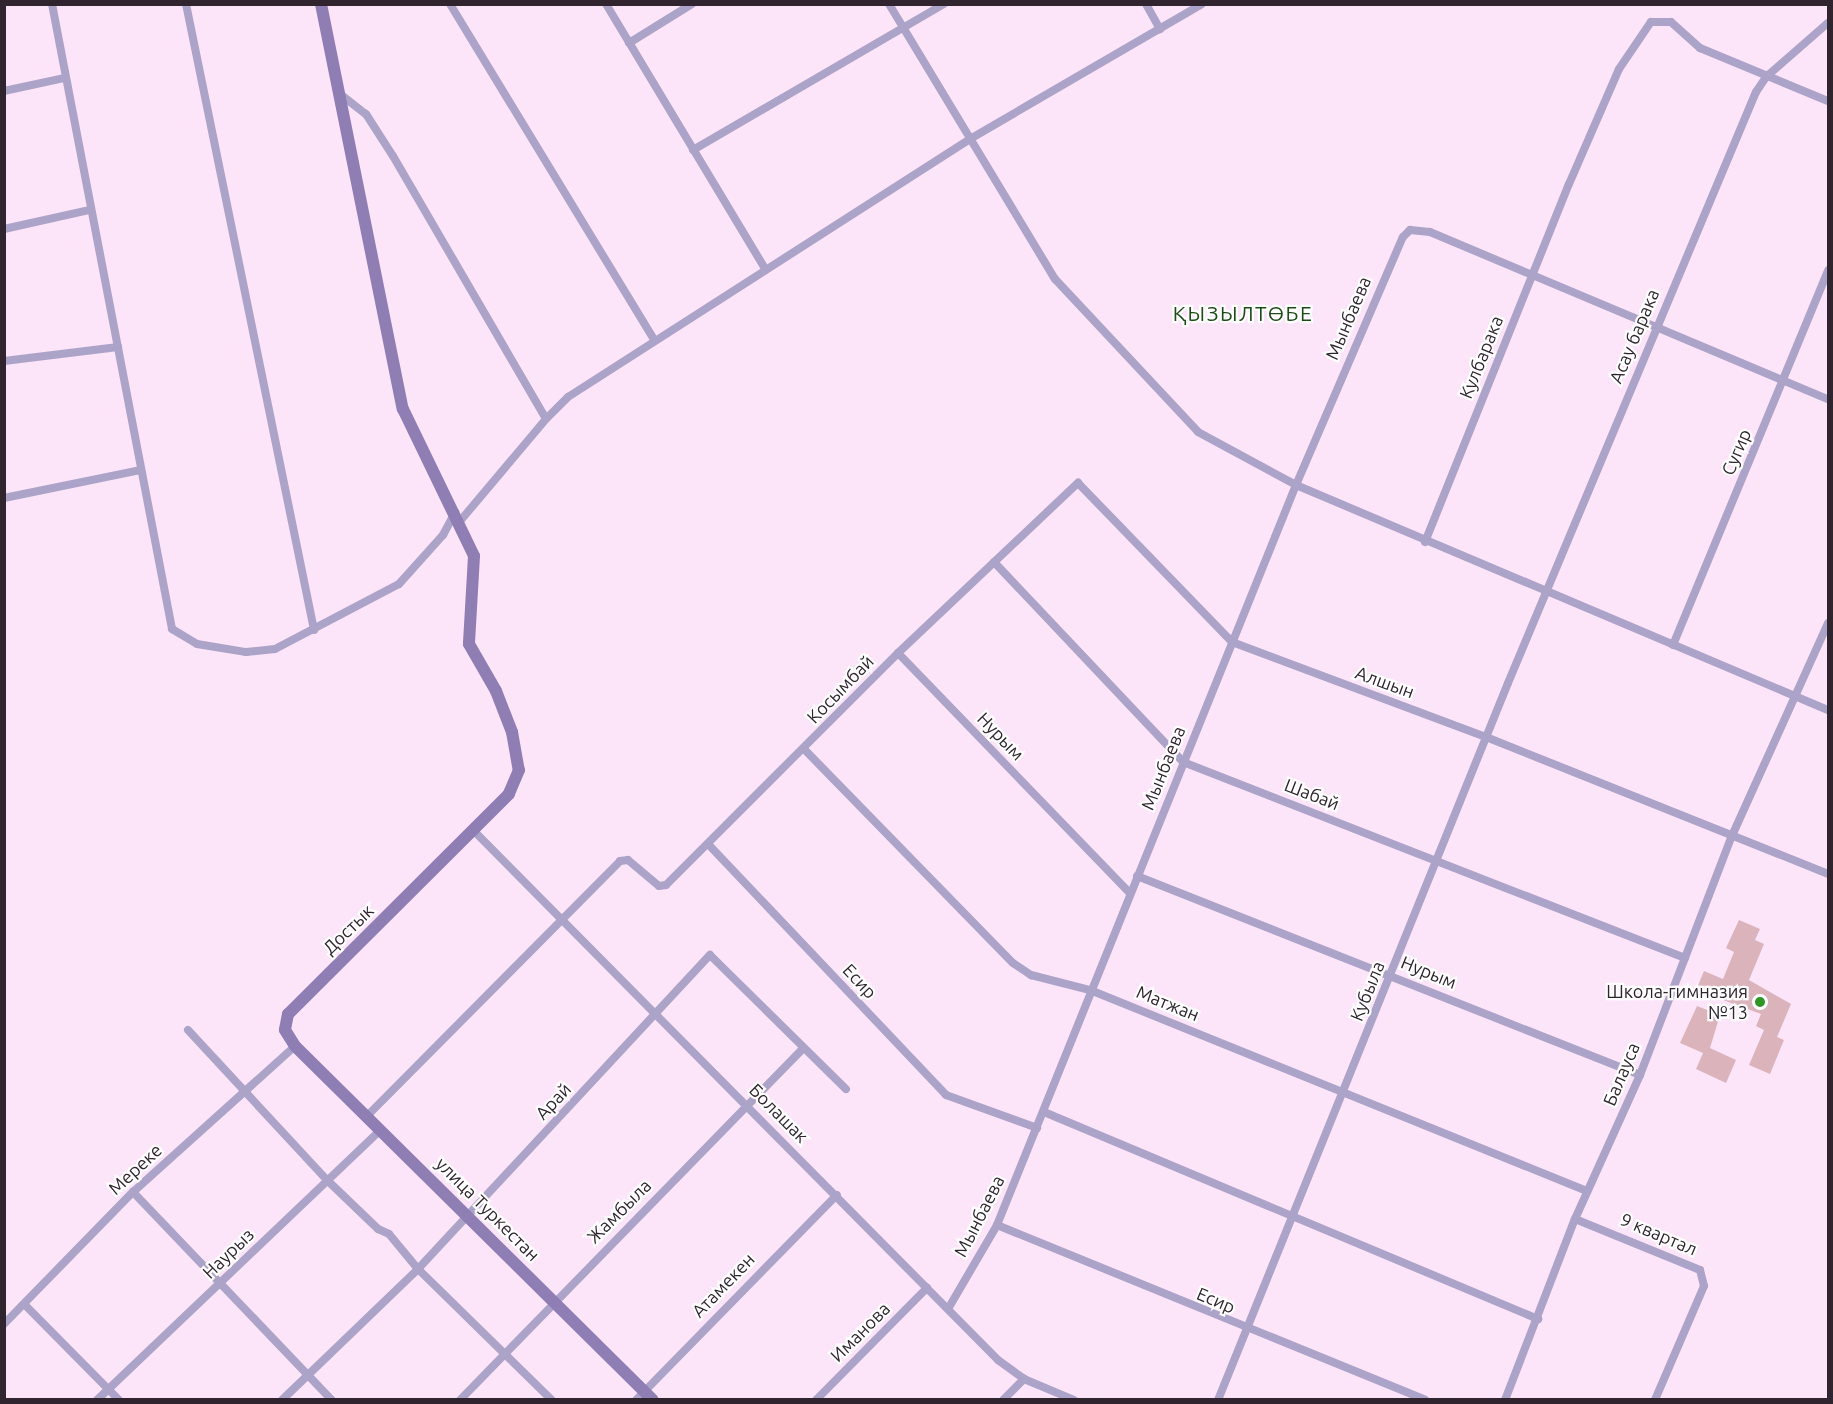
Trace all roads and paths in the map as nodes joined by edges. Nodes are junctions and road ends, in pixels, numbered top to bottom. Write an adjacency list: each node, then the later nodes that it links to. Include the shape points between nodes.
1 (51, 4): 16 (street)
2 (186, 4): 43 (street)
3 (321, 4): 18 (street, Достык)
4 (450, 4): 28 (street)
5 (606, 4): 14 (street)
6 (692, 4): 14 (street)
7 (890, 4): 13 (street)
8 (944, 4): 13 (street)
9 (1146, 4): 12 (street)
10 (1202, 4): 12 (street)
11 (1828, 23): 15 (street, Асау барака)
12 (1160, 29): 20 (street)
13 (903, 30): 20 (street); 21 (street)
14 (629, 43): 21 (street)
15 (1766, 77): 19 (street); 26 (street, Кулбарака, via 1739,60 1700,48 1671,22 1651,21 1619,69); 27 (street, Асау барака, via 1756,92)
16 (64, 78): 17 (street); 22 (street)
17 (4, 91)
18 (340, 93): 33 (street, via 366,114 377,131); 38 (street, Достык, via 403,409)
19 (1828, 101)
20 (970, 139): 24 (street); 36 (street, via 1055,279 1153,386 1198,432)
21 (693, 150): 24 (street)
22 (90, 210): 23 (street); 29 (street)
23 (4, 229)
24 (766, 270): 28 (street)
25 (1828, 270): 31 (street, Сугир)
26 (1533, 272): 27 (street); 36 (street, Мынбаева, via 1430,232 1410,230 1403,237); 39 (street, Кулбарака)
27 (1656, 325): 31 (street); 41 (street, Асау барака)
28 (655, 341): 33 (street, via 568,396)
29 (118, 347): 30 (street); 34 (street)
30 (4, 361)
31 (1784, 380): 32 (street); 45 (street, Сугир)
32 (1828, 399)
33 (546, 419): 38 (street)
34 (141, 470): 37 (street); 43 (street, via 172,629 197,644 260,652)
35 (1078, 483): 40 (street, Косымбай); 44 (street, Алшын)
36 (1296, 485): 39 (street); 44 (street, Мынбаева)
37 (4, 498)
38 (458, 516): 43 (street, via 399,584); 52 (street, Достык, via 476,565 469,644 496,691 512,732 519,770 509,794)
39 (1425, 542): 41 (street)
40 (994, 562): 46 (street, Косымбай); 51 (street, Шабай)
41 (1545, 593): 45 (street); 49 (street, Кубыла)
42 (1828, 623): 47 (street, Балауса)
43 (314, 630)
44 (1232, 642): 49 (street, Алшын); 51 (street, Мынбаева)
45 (1673, 645): 47 (street)
46 (898, 652): 50 (street, Косымбай); 58 (street, Нурым)
47 (1798, 696): 48 (street); 53 (street, Балауса)
48 (1828, 710)
49 (1486, 736): 53 (street, Алшын); 55 (street, Кубыла)
50 (804, 749): 54 (street, Косымбай); 62 (street, Матжан, via 1013,963 1048,981)
51 (1183, 762): 55 (street, Шабай); 57 (street, Мынбаева)
52 (474, 831): 59 (street, Болашак); 65 (street, Достык, via 288,1014 285,1030)
53 (1731, 838): 56 (street, Алшын); 60 (street, Балауса)
54 (708, 844): 59 (street, Косымбай, via 662,887 624,859); 74 (street, Есир, via 946,1095)
55 (1437, 861): 60 (street, Шабай); 61 (street, Кубыла)
56 (1828, 874)
57 (1137, 876): 58 (street, Мынбаева); 61 (street, Нурым)
58 (1130, 893): 62 (street, Мынбаева)
59 (562, 919): 63 (street, Болашак); 73 (street)
60 (1685, 958): 67 (street, Балауса)
61 (1391, 975): 67 (street, Нурым); 69 (street, Кубыла)
62 (1090, 990): 69 (street, Матжан); 72 (street, Мынбаева)
63 (657, 1014): 66 (street, Арай, via 710,955); 71 (street, Болашак); 81 (street, Арай)
64 (188, 1030): 70 (street)
65 (295, 1046): 70 (street, Мереке); 73 (street, улица Туркестан)
66 (804, 1048): 68 (street, Арай); 71 (street, Жамбыла)
67 (1640, 1075): 77 (street, Балауса)
68 (846, 1089)
69 (1344, 1092): 77 (street, Матжан); 80 (street, Кубыла)
70 (242, 1093): 76 (street); 78 (street, Мереке)
71 (748, 1105): 79 (street, Болашак); 87 (street, Жамбыла)
72 (1044, 1112): 74 (street, Мынбаева); 80 (street)
73 (367, 1116): 75 (street, улица Туркестан)
74 (1037, 1128): 83 (street, Мынбаева)
75 (381, 1130): 76 (street, Наурыз); 81 (street, улица Туркестан)
76 (328, 1181): 84 (street, via 378,1229 389,1234); 85 (street, Наурыз)
77 (1587, 1191): 82 (street, Балауса)
78 (133, 1192): 85 (street); 88 (street, Мереке)
79 (837, 1195): 86 (street, Болашак); 97 (street, Атамекен)
80 (1295, 1213): 90 (street); 92 (street, Кубыла)
81 (469, 1216): 84 (street, Арай); 87 (street, улица Туркестан)
82 (1575, 1219): 90 (street, Балауса); 110 (street, 9 квартал, via 1700,1270 1704,1286)
83 (997, 1225): 89 (street, Мынбаева); 92 (street, Есир)
84 (418, 1269): 93 (street); 94 (street, Арай)
85 (220, 1284): 94 (street); 96 (street, Наурыз)
86 (927, 1288): 89 (street, Болашак); 104 (street, Иманова)
87 (554, 1300): 93 (street, Жамбыла); 97 (street, улица Туркестан)
88 (25, 1305): 91 (street, Мереке); 96 (street)
89 (948, 1309): 95 (street, Болашак, via 998,1360)
90 (1538, 1319): 109 (street, Балауса)
91 (4, 1324)
92 (1247, 1330): 107 (street, Кубыла); 108 (street, Есир)
93 (505, 1353): 102 (street, Жамбыла); 103 (street)
94 (308, 1375): 100 (street, Арай); 101 (street)
95 (1024, 1379): 105 (street); 106 (street, Болашак)
96 (108, 1389): 98 (street, Наурыз); 99 (street)
97 (645, 1397)
98 (97, 1400)
99 (119, 1400)
100 (282, 1400)
101 (332, 1400)
102 (460, 1400)
103 (552, 1400)
104 (816, 1400)
105 (1003, 1400)
106 (1074, 1400)
107 (1218, 1400)
108 (1425, 1400)
109 (1505, 1400)
110 (1655, 1400)

